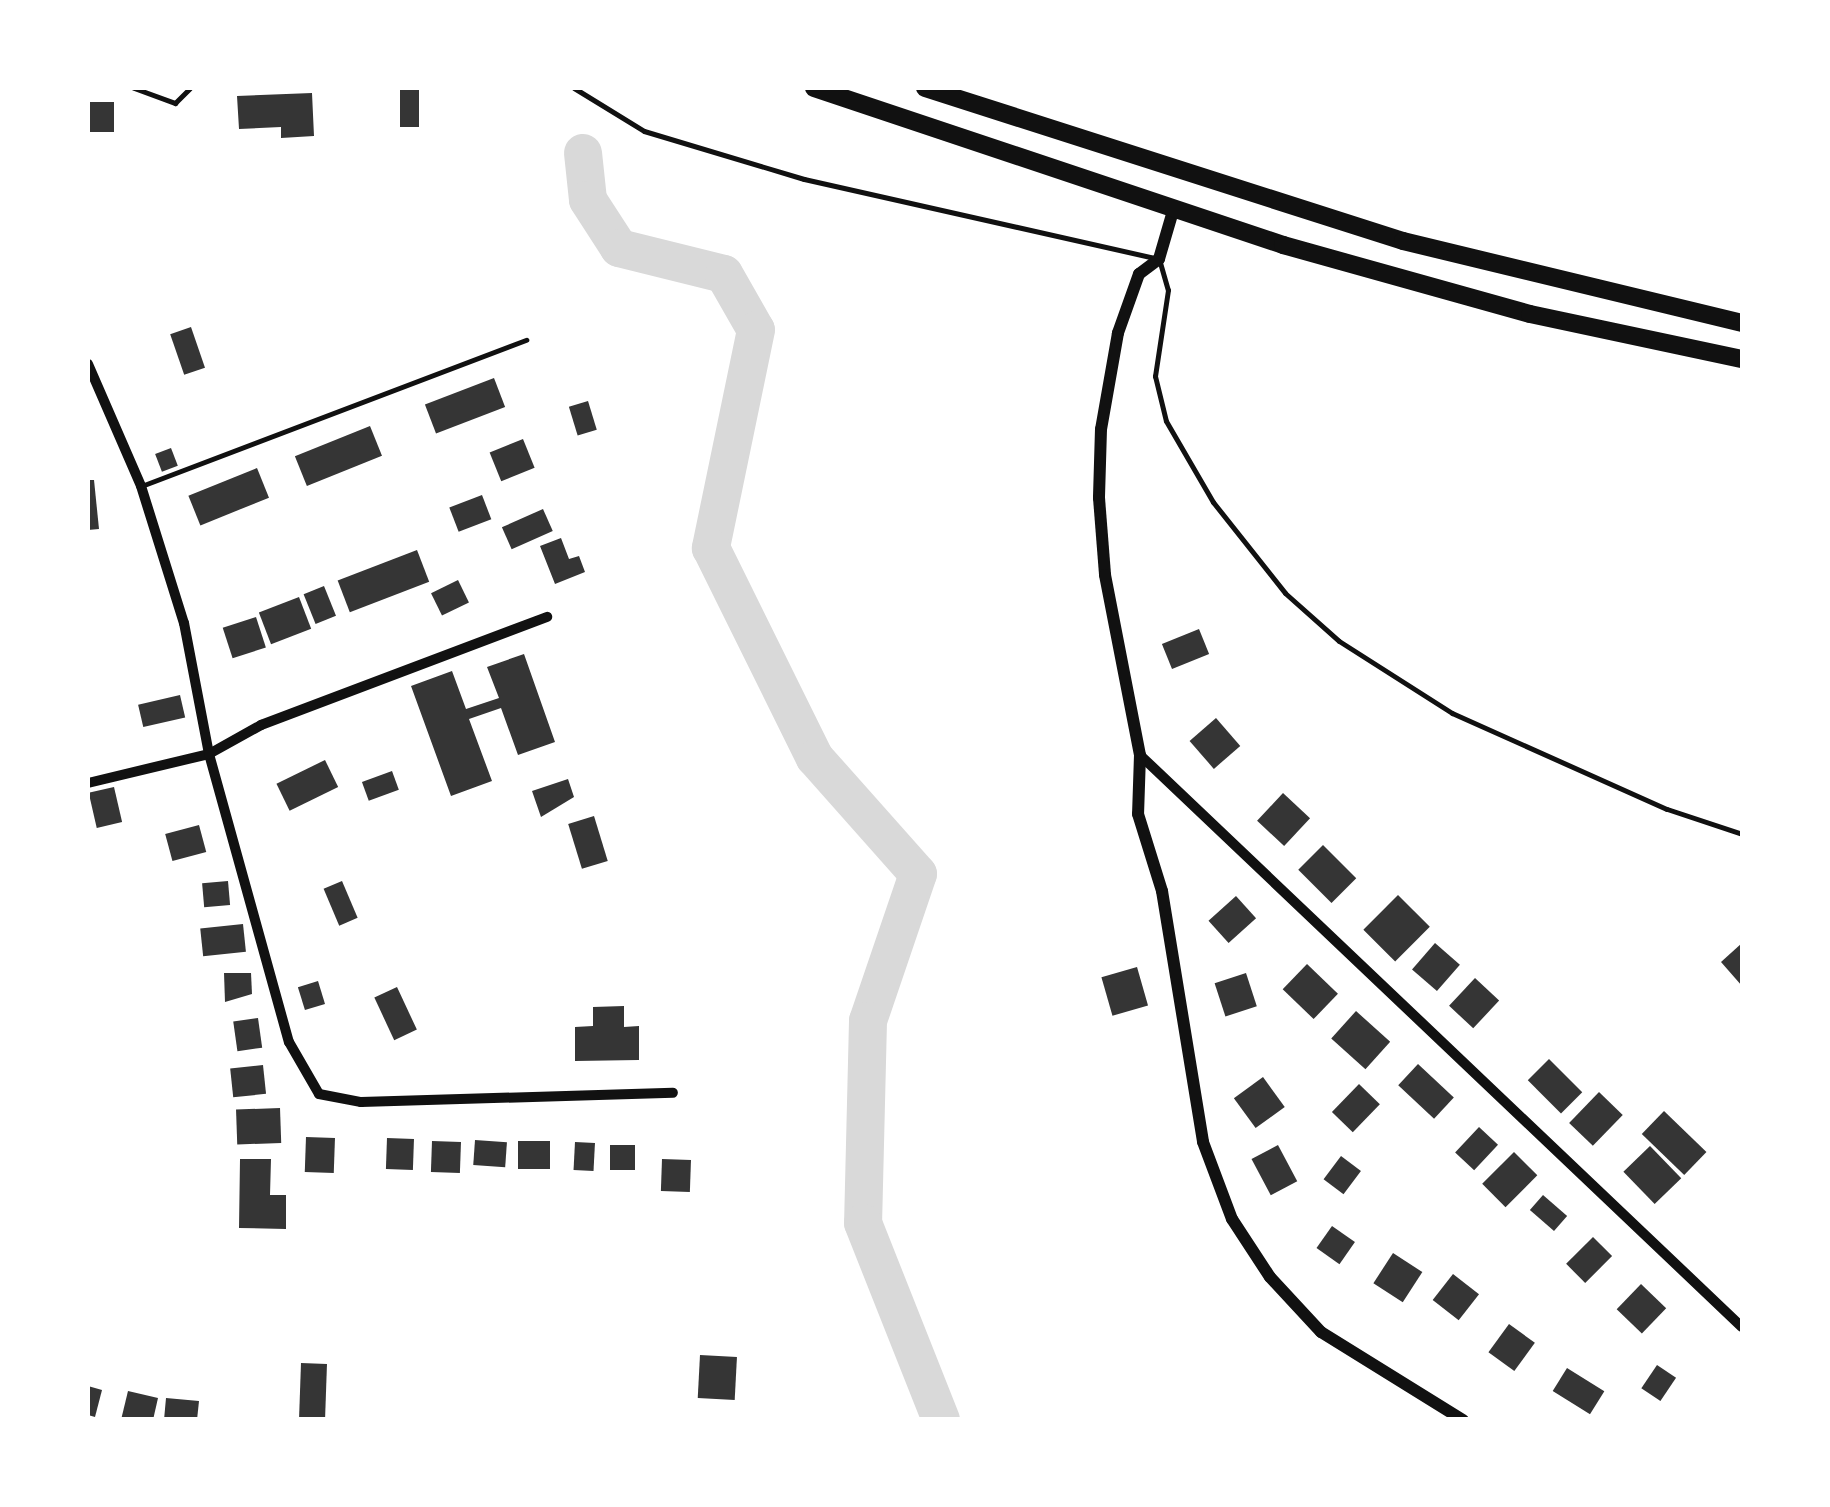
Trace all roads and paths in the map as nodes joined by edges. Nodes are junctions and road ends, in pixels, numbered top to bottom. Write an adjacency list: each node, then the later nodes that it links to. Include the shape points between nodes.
1 (134, 88): 2 (lane, via 176,102)
2 (190, 88)
3 (574, 88): 7 (lane, via 644,131 804,179)
4 (814, 88): 6 (main road)
5 (925, 88): 8 (main road, via 1403,241)
6 (1173, 211): 7 (street); 10 (main road, via 1530,314)
7 (1160, 260): 15 (street, via 1139,274 1118,333 1100,446 1105,575); 17 (lane, via 1168,290 1155,376 1166,420 1213,502 1285,593 1352,651 1452,712 1566,767)
8 (1742, 323)
9 (526, 340): 12 (lane)
10 (1742, 360)
11 (88, 364): 12 (street)
12 (141, 486): 14 (street, via 184,623)
13 (547, 617): 14 (street, via 261,724)
14 (209, 754): 16 (street); 18 (street, via 289,1042 319,1094 361,1102)
15 (1140, 754): 19 (street); 20 (street, via 1138,814 1162,891 1203,1142 1232,1220 1270,1278 1321,1332)
16 (88, 784)
17 (1742, 834)
18 (674, 1093)
19 (1742, 1326)
20 (1463, 1420)

